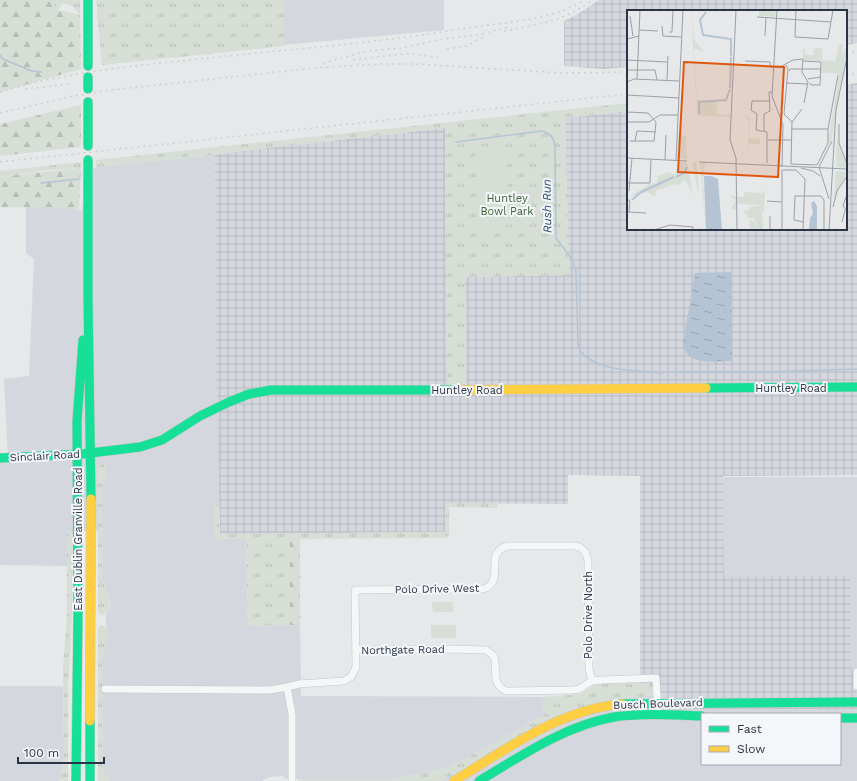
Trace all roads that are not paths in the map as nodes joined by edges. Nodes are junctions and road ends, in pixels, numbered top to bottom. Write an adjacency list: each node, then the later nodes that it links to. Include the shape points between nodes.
1 (88, 0): 2 (main road)
2 (88, 66)
3 (88, 77): 4 (main road)
4 (88, 89)
5 (88, 102): 6 (main road)
6 (88, 146)
7 (88, 160): 8 (main road, East Dublin Granville Road)
8 (88, 298): 10 (main road, East Dublin Granville Road); 11 (main road, East Dublin Granville Road, via 79,380)
9 (857, 387): 10 (main road, Huntley Road, via 272,390 249,394 227,402 151,444)
10 (91, 453): 11 (main road, Sinclair Road); 27 (main road, East Dublin Granville Road)
11 (78, 454): 12 (main road, Sinclair Road); 26 (main road, East Dublin Granville Road, via 79,621)
12 (0, 458)
13 (584, 550): 14 (street, Polo Drive West, via 575,546 504,547 495,555 493,582 483,589 355,590); 16 (street, Polo Drive North, via 588,560 589,669)
14 (356, 650): 16 (street, Northgate Road, via 486,650 494,656 497,684 507,691 574,690); 18 (street, Northgate Road, via 354,674 348,680 299,684)
15 (857, 672): 17 (street)
16 (592, 681): 21 (street, Northgate Road, via 656,678)
17 (857, 686)
18 (287, 688): 19 (street, Northgate Road); 28 (street, via 292,714)
19 (105, 689)
20 (857, 702): 21 (main road, Busch Boulevard)
21 (658, 703): 22 (street, Northgate Road); 29 (main road, Busch Boulevard, via 610,705 572,716 541,730)
22 (658, 715): 23 (main road, Busch Boulevard); 30 (main road, Busch Boulevard, via 621,717 575,728 556,736)
23 (701, 716)
24 (841, 718): 25 (main road)
25 (857, 718)
26 (76, 781)
27 (90, 781)
28 (292, 781)
29 (454, 781)
30 (479, 781)

